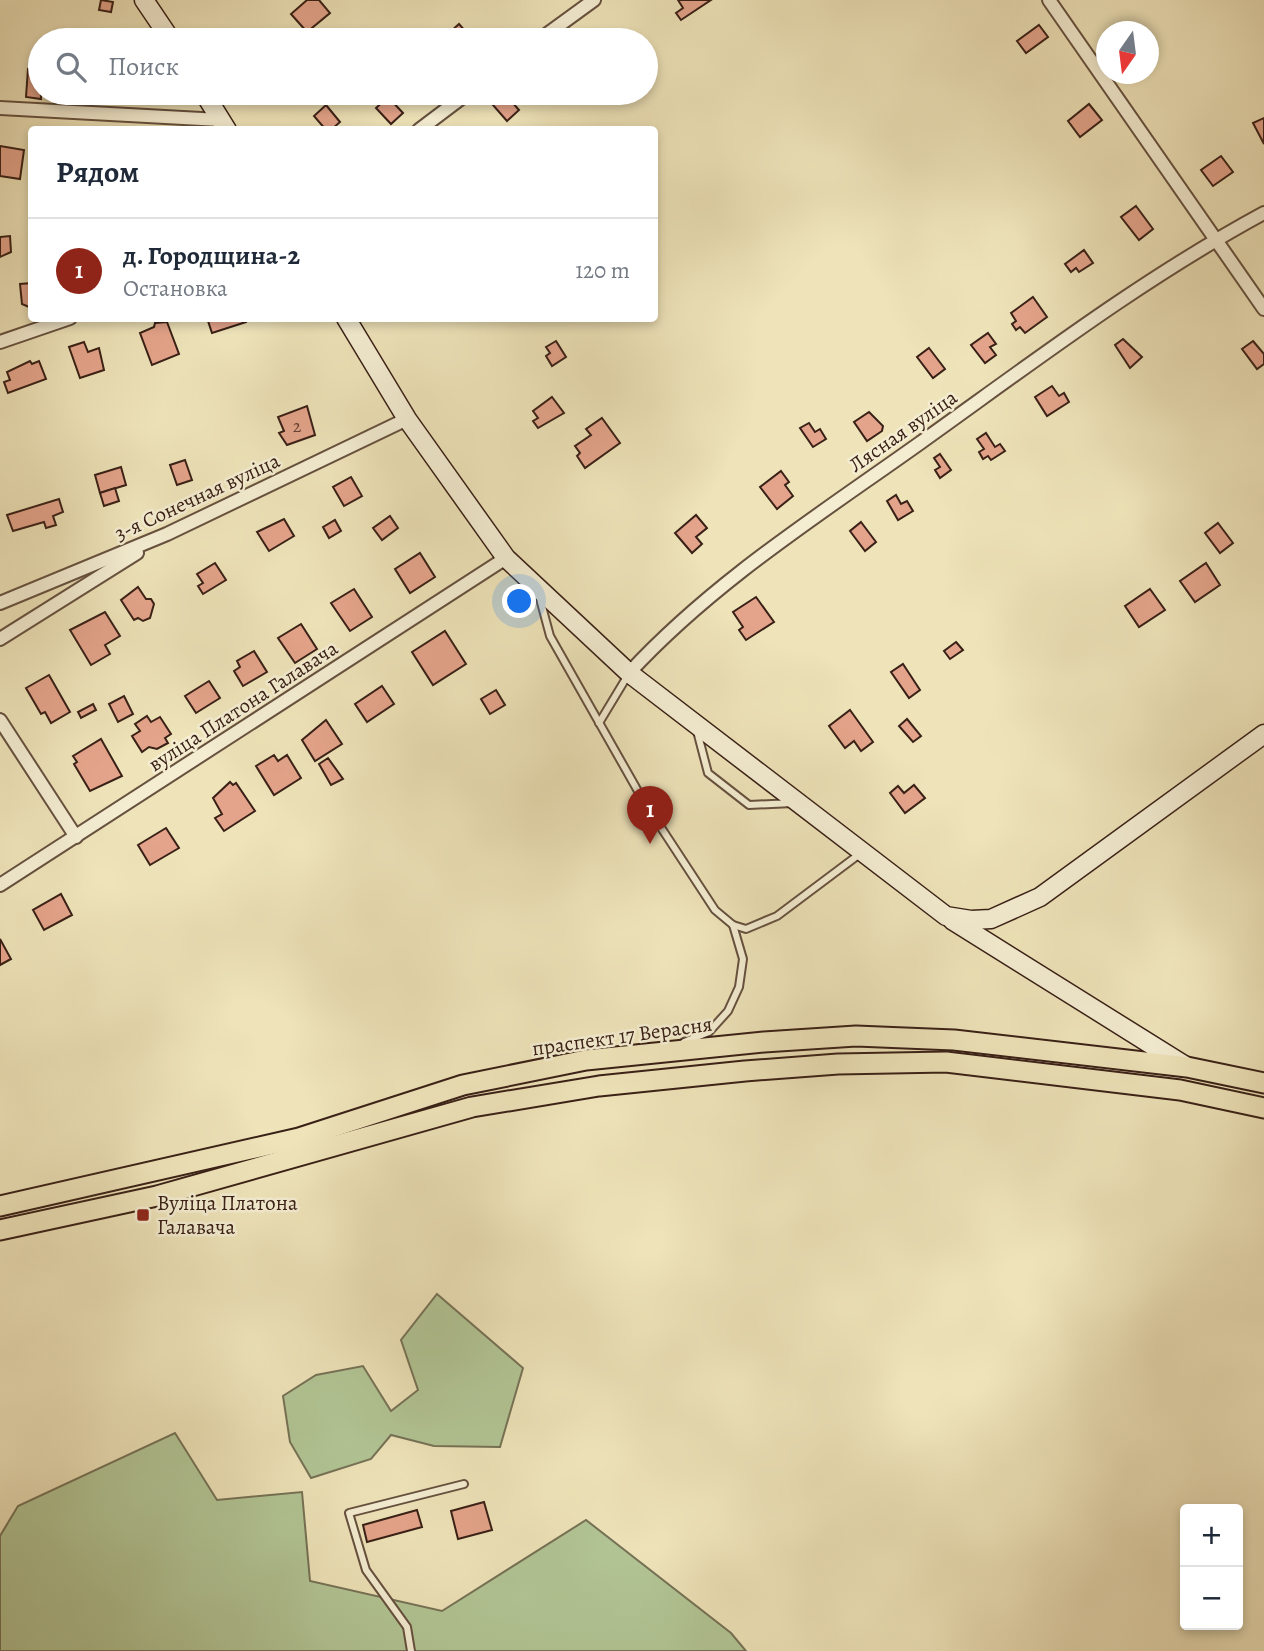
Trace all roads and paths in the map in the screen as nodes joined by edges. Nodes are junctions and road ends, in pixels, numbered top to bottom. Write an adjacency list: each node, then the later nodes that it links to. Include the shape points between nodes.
1 (594, 0): 5 (street)
2 (1049, 0): 12 (street)
3 (152, 2): 4 (street)
4 (165, 28)
5 (556, 28)
6 (212, 105): 9 (street)
7 (452, 105): 10 (street)
8 (0, 108): 9 (street)
9 (224, 125)
10 (424, 126)
11 (1264, 213): 12 (street, Лясная вуліца)
12 (1214, 240): 13 (street); 23 (street, Лясная вуліца, via 809,520 667,633)
13 (1264, 309)
14 (58, 322): 16 (street)
15 (348, 322): 17 (street)
16 (0, 342)
17 (407, 419): 18 (street, 3-я Сонечная вуліца); 19 (street)
18 (167, 534): 21 (street, 3-я Сонечная вуліца); 22 (street)
19 (506, 558): 20 (street); 29 (street, вуліца Платона Галавача)
20 (536, 587): 23 (street); 25 (lane, via 550,636)
21 (0, 603)
22 (0, 639)
23 (629, 673): 25 (lane); 26 (street)
24 (0, 720): 29 (street)
25 (599, 723): 33 (lane, via 715,910)
26 (696, 725): 28 (street); 28 (lane, via 708,773 749,805)
27 (1264, 734): 32 (street, via 1023,906 991,919)
28 (796, 803): 30 (street)
29 (76, 837): 31 (street, вуліца Платона Галавача)
30 (861, 853): 32 (street); 33 (lane, via 777,916 746,929)
31 (0, 885)
32 (946, 916): 35 (street)
33 (733, 925): 34 (lane, via 743,959 739,987 728,1011 709,1032)
34 (661, 1052): 35 (main road, праспект 17 Верасня, via 856,1036 954,1040); 38 (main road, праспект 17 Верасня, via 586,1060 463,1085 299,1138)
35 (1187, 1067): 36 (main road, праспект 17 Верасня)
36 (1264, 1083)
37 (1264, 1108): 39 (main road, via 1180,1090 946,1062 745,1071 599,1086 472,1107 157,1196)
38 (0, 1206)
39 (0, 1230)
40 (464, 1484): 41 (lane, via 349,1513 366,1570 407,1627)
41 (411, 1651)

